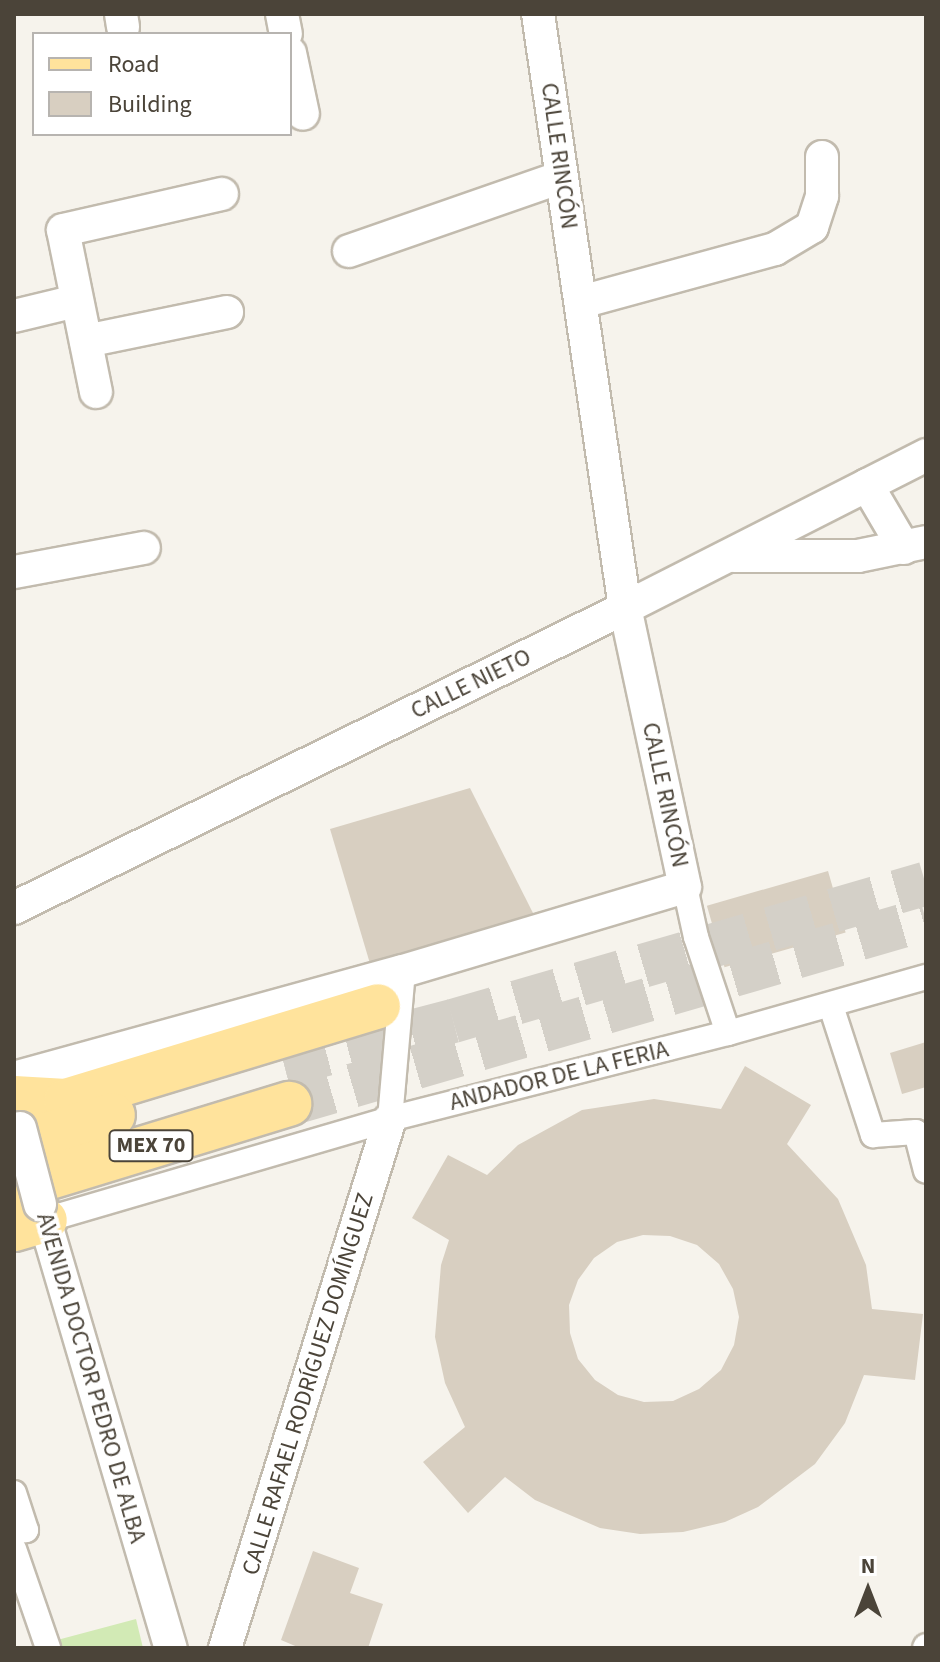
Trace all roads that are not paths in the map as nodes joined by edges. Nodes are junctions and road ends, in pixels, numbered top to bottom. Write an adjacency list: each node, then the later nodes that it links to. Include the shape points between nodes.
1 (538, 14): 5 (street, CALLE RINCÓN)
2 (292, 62): 3 (street)
3 (303, 114)
4 (822, 157): 9 (street, via 822,196 812,227 775,249)
5 (562, 177): 7 (street); 9 (street, CALLE RINCÓN)
6 (222, 194): 8 (street, via 67,227 63,236)
7 (349, 251)
8 (76, 301): 11 (street); 12 (street)
9 (581, 302): 20 (street, CALLE RINCÓN)
10 (227, 312): 12 (street)
11 (14, 316)
12 (86, 341): 13 (street)
13 (96, 392)
14 (926, 455): 15 (street, CALLE NIETO)
15 (867, 485): 16 (street); 18 (street, CALLE NIETO)
16 (915, 545): 18 (street, via 858,556)
17 (144, 548): 19 (street)
18 (731, 556): 20 (street, CALLE NIETO)
19 (14, 572)
20 (625, 608): 21 (street, CALLE RINCÓN); 22 (street, CALLE NIETO)
21 (685, 887): 23 (street, CALLE RINCÓN); 27 (street)
22 (14, 908)
23 (403, 971): 28 (street, CALLE RINCÓN); 30 (street)
24 (926, 977): 26 (street, ANDADOR DE LA FERIA)
25 (378, 1006): 29 (main road)
26 (831, 1006): 27 (street, ANDADOR DE LA FERIA); 31 (street, via 873,1135 916,1132)
27 (728, 1033): 30 (street, ANDADOR DE LA FERIA)
28 (14, 1078)
29 (15, 1119): 32 (street, AVENIDA DOCTOR PEDRO DE ALBA, bridge); 32 (main road, MEX 70, via 286,1085)
30 (390, 1119): 32 (street, ANDADOR DE LA FERIA); 38 (street, CALLE RAFAEL RODRÍGUEZ DOMÍNGUEZ)
31 (926, 1171)
32 (28, 1210): 37 (street, AVENIDA DOCTOR PEDRO DE ALBA)
33 (14, 1493): 34 (street, via 26,1530)
34 (14, 1532)
35 (14, 1549): 36 (street)
36 (48, 1648)
37 (171, 1648)
38 (225, 1648)

